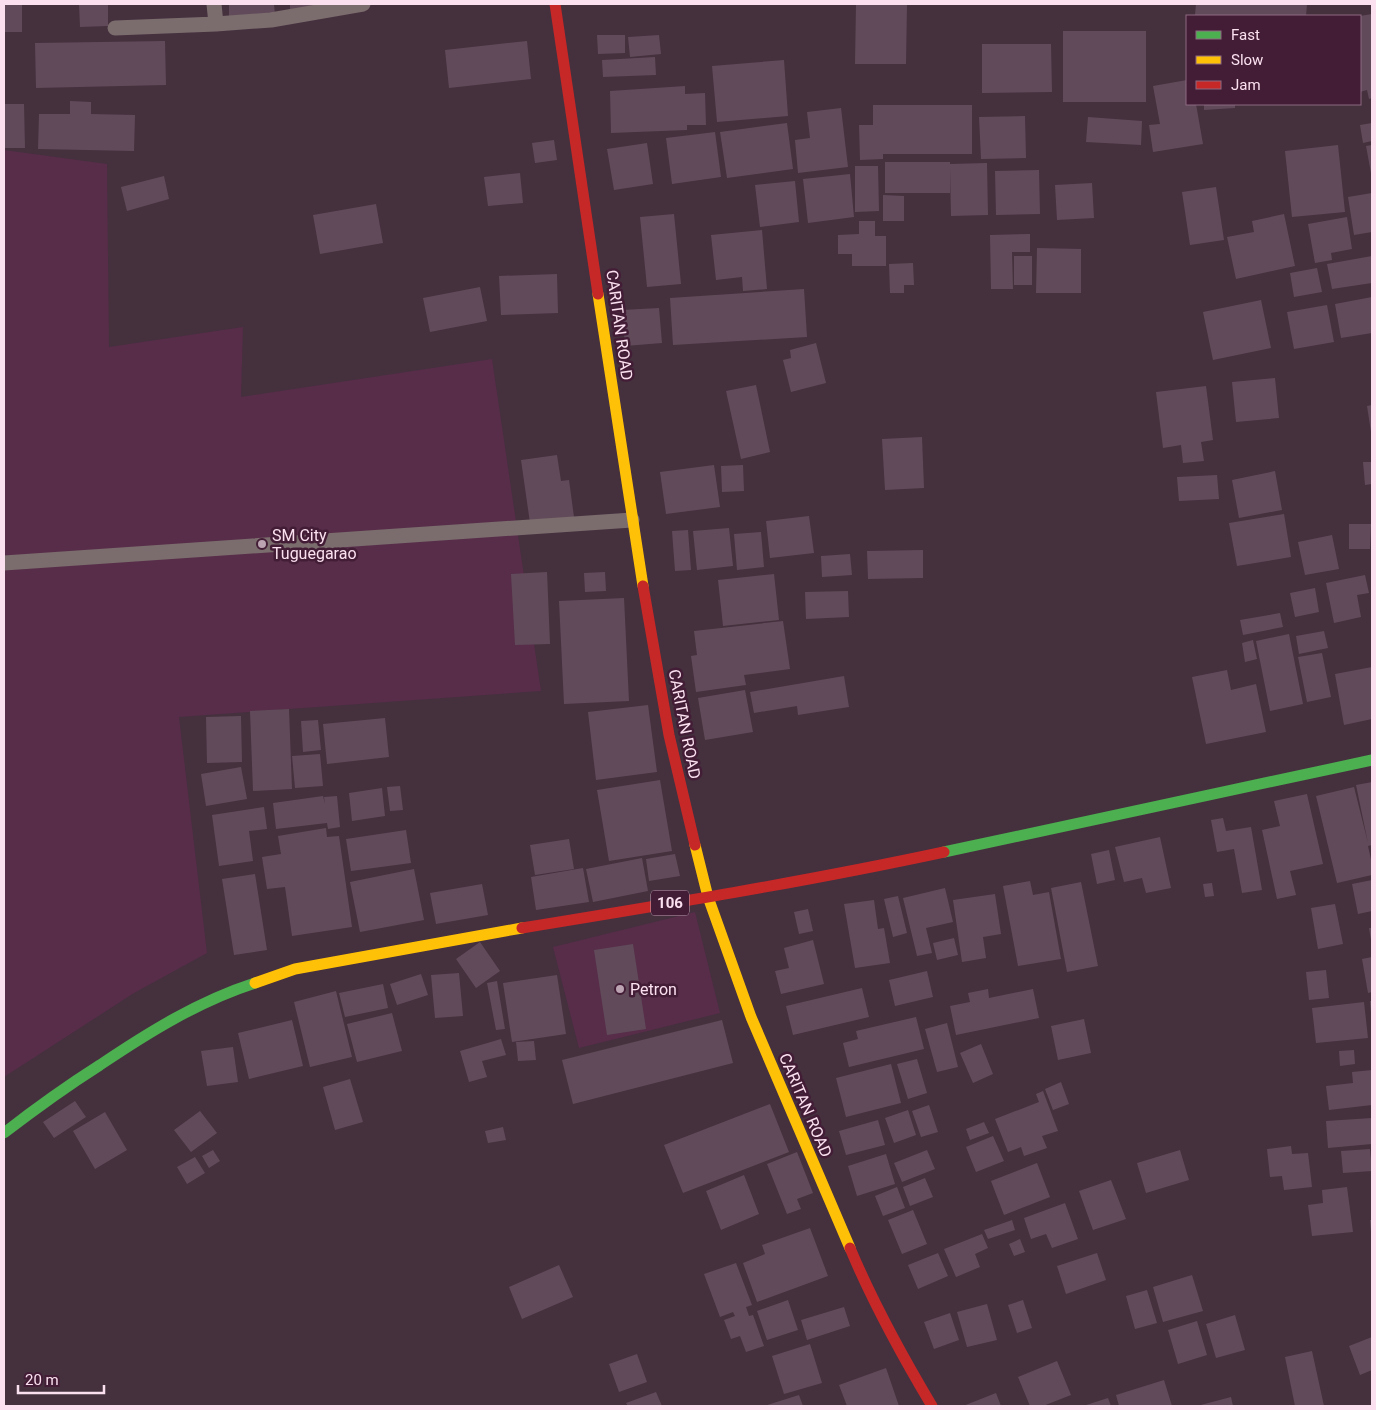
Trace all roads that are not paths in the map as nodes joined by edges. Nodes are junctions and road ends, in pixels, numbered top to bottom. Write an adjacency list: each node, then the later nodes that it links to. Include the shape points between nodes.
1 (214, 4): 4 (lane)
2 (363, 4): 4 (lane, via 271,20)
3 (556, 4): 6 (main road, CARITAN ROAD)
4 (216, 24): 5 (lane)
5 (115, 28)
6 (632, 520): 7 (lane); 9 (main road, CARITAN ROAD, via 668,736)
7 (4, 563)
8 (1372, 760): 9 (main road, 106, via 884,865)
9 (708, 897): 10 (main road, 106, via 295,970 227,992 180,1015 119,1052); 11 (main road, CARITAN ROAD, via 751,1017 869,1293)
10 (6, 1127)
11 (932, 1406)

